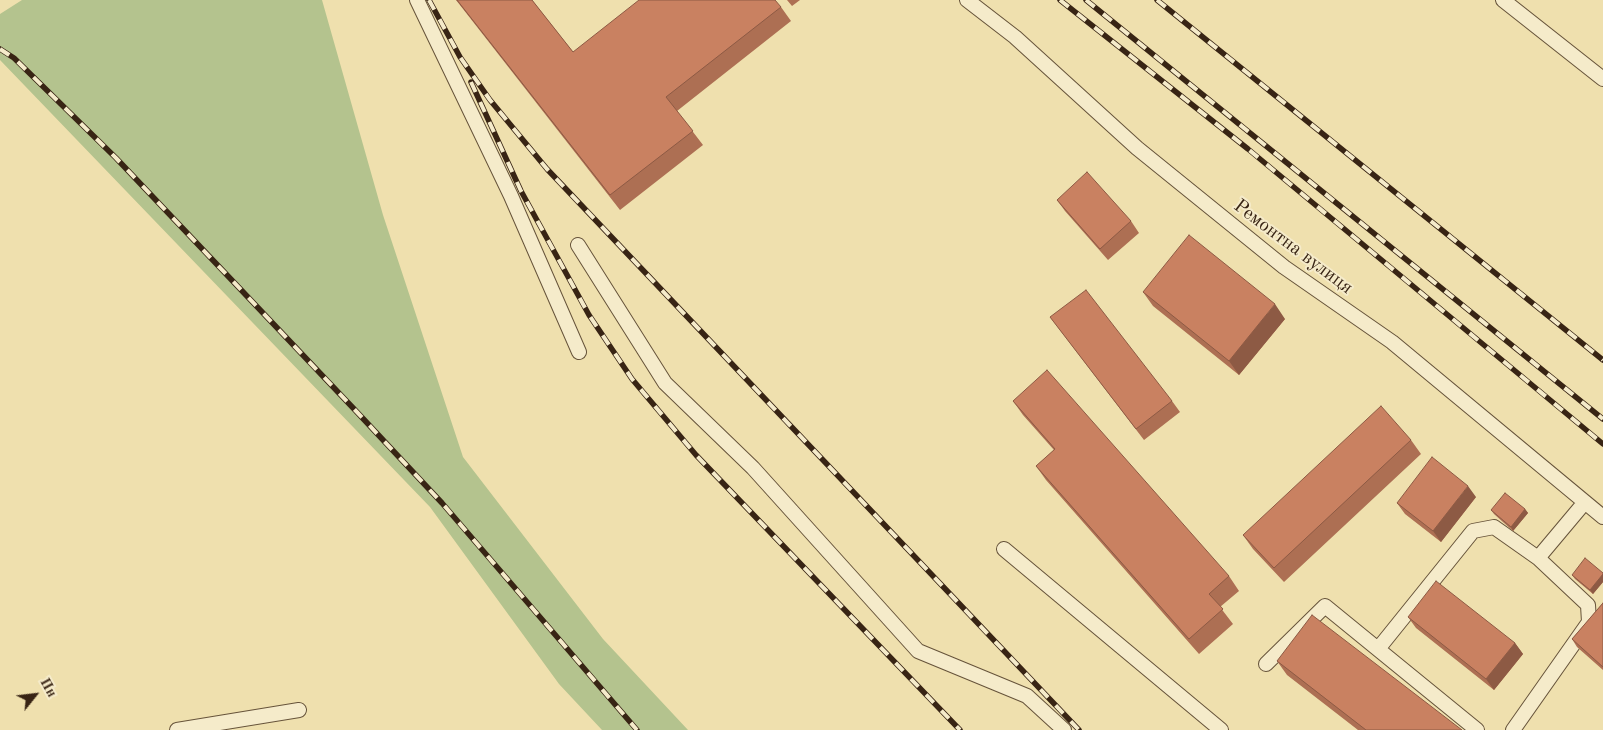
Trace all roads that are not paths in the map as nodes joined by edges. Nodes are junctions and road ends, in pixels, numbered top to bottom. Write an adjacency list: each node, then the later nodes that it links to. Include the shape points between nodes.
1 (417, 0): 6 (lane, via 511,196)
2 (967, 0): 7 (lane, Ремонтна вулиця, via 1015,37 1137,148 1284,267 1392,342)
3 (1503, 0): 4 (lane)
4 (1603, 79)
5 (578, 245): 15 (lane, via 665,383 753,468 918,651 1026,696)
6 (579, 352)
7 (1585, 502): 8 (lane, Ремонтна вулиця); 10 (lane)
8 (1603, 517)
9 (1004, 549): 16 (lane)
10 (1538, 558): 11 (lane, via 1494,527 1473,531); 18 (lane, via 1588,605 1589,622)
11 (1378, 649): 12 (lane, via 1325,606); 17 (lane)
12 (1266, 664)
13 (299, 710): 14 (lane)
14 (177, 730)
15 (1064, 730)
16 (1221, 730)
17 (1477, 730)
18 (1513, 730)

